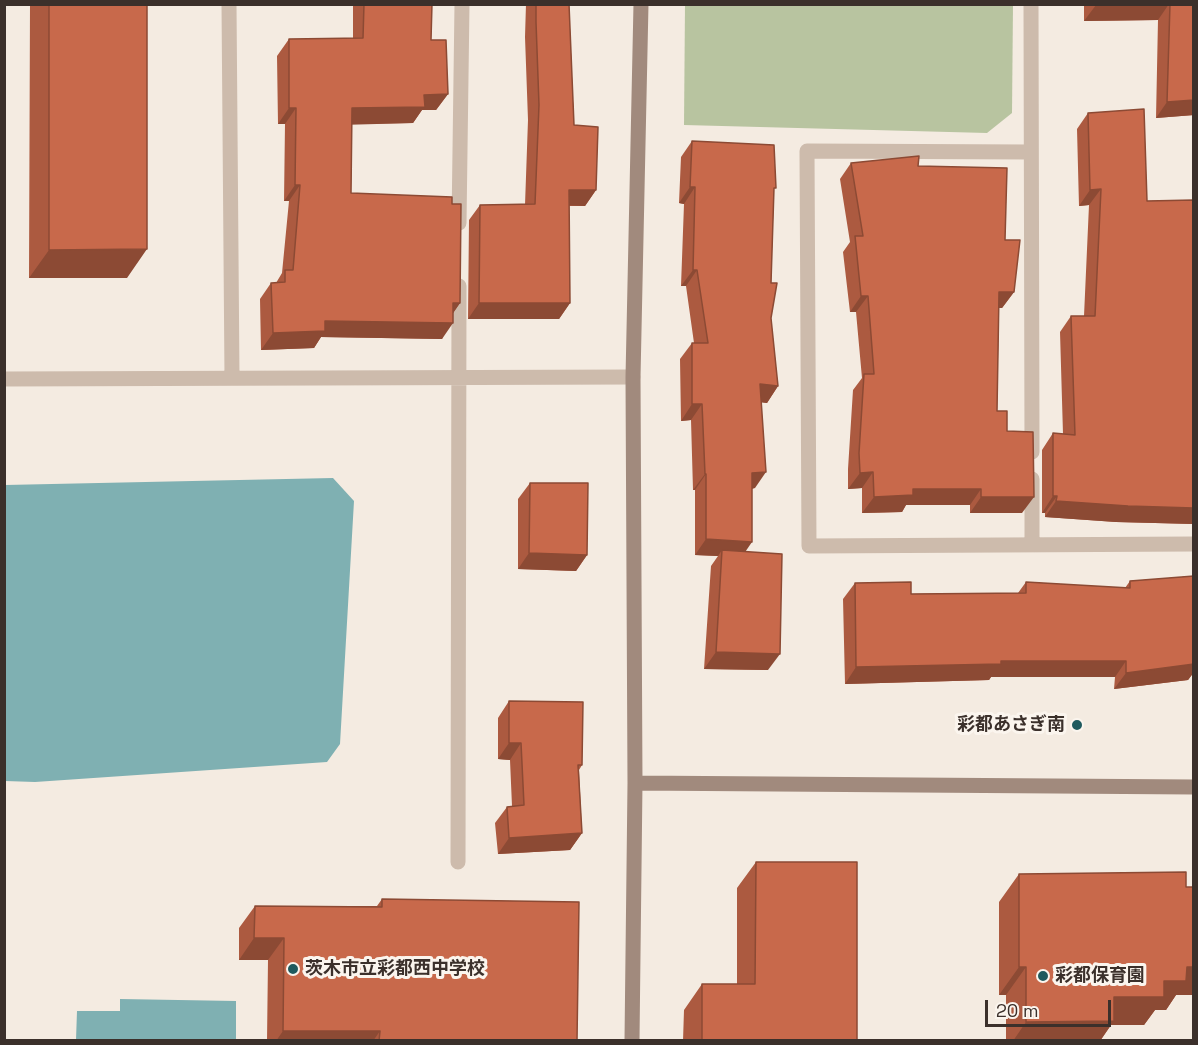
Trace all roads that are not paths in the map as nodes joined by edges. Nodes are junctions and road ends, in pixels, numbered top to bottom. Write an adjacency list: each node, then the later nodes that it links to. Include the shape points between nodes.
1 (229, 4): 10 (street)
2 (462, 4): 6 (street)
3 (641, 4): 8 (street)
4 (1031, 4): 5 (street)
5 (1031, 152): 13 (street); 13 (street, via 807,151 809,546)
6 (459, 238)
7 (459, 273): 11 (street)
8 (633, 377): 11 (street); 14 (street)
9 (4, 378): 10 (street)
10 (232, 378): 11 (street)
11 (458, 378): 16 (street)
12 (1194, 544): 13 (street)
13 (1032, 545)
14 (635, 783): 15 (street); 17 (street)
15 (1194, 787)
16 (458, 862)
17 (632, 1041)

